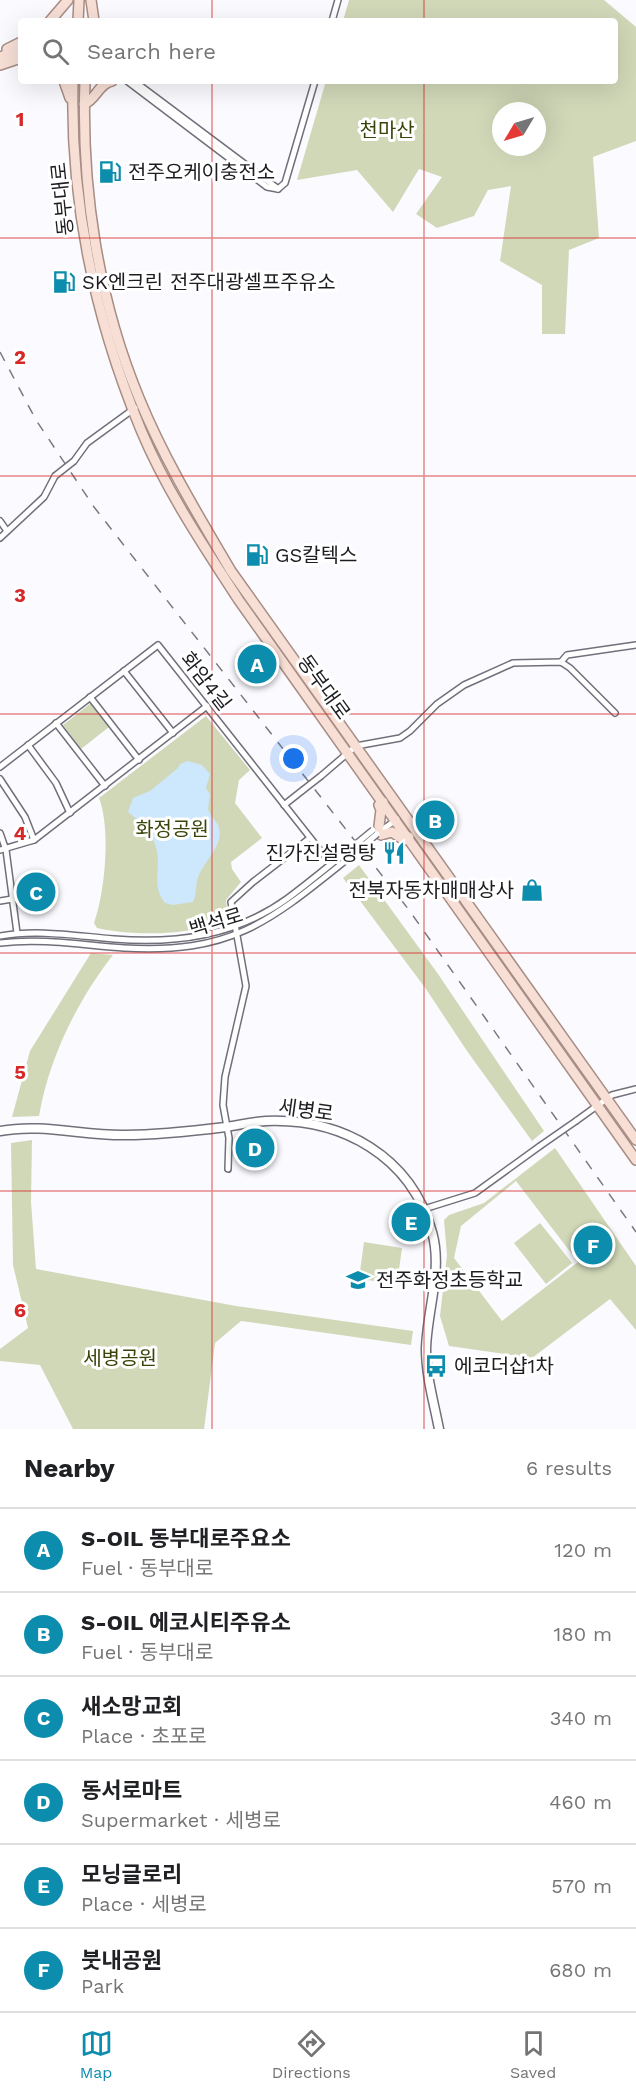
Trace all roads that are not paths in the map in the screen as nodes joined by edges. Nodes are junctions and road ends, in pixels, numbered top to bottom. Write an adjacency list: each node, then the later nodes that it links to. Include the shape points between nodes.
1 (68, 0): 5 (main road)
2 (79, 0): 6 (main road)
3 (90, 0): 7 (main road); 8 (main road)
4 (338, 0): 9 (street)
5 (53, 18)
6 (78, 18)
7 (87, 18)
8 (93, 18)
9 (333, 18)
10 (18, 43): 11 (main road, via 6,49)
11 (4, 56)
12 (18, 59): 13 (main road)
13 (0, 65)
14 (65, 84): 21 (main road, via 69,98)
15 (74, 84): 21 (main road, 동부대로)
16 (85, 84): 22 (main road, 동부대로)
17 (105, 84): 22 (main road)
18 (131, 84): 23 (street, via 267,187)
19 (138, 84): 23 (street)
20 (314, 84): 23 (street, via 285,183)
21 (74, 100): 24 (main road, 동부대로, via 75,172 86,251 118,369)
22 (84, 104): 24 (main road, 동부대로, via 86,175 107,300)
23 (278, 189)
24 (137, 407): 26 (street, bridge, via 87,442 74,461 55,476 44,497); 37 (main road, 동부대로, via 142,432 197,537)
25 (0, 521): 26 (street)
26 (7, 531): 27 (street)
27 (0, 538)
28 (636, 645): 29 (street, via 567,655)
29 (561, 662): 33 (street); 37 (street, via 505,666 450,694 400,738)
30 (124, 671): 31 (street, 화암4길); 32 (street, 화암4길, via 159,645); 35 (street)
31 (90, 697): 34 (street, 화암4길); 38 (street)
32 (207, 706): 35 (street); 43 (street, 화암4길)
33 (615, 713)
34 (56, 723): 36 (street, 화암4길); 41 (street)
35 (172, 733): 38 (street)
36 (28, 745): 39 (street, 화암4길); 44 (street, via 56,783)
37 (352, 749): 42 (main road, 동부대로); 43 (street, bridge); 45 (main road, 동부대로)
38 (139, 760): 41 (street)
39 (0, 767)
40 (0, 779): 50 (street, via 25,817)
41 (105, 786): 44 (street)
42 (383, 802): 45 (main road, 동부대로); 46 (main road, via 379,805)
43 (284, 806): 49 (street, 화암4길)
44 (70, 813): 50 (street)
45 (399, 815): 46 (street, 백석로); 48 (main road, 동부대로); 62 (main road, 동부대로)
46 (377, 831): 48 (main road, via 381,836 395,833 404,840); 52 (street, 백석로, bridge)
47 (0, 833): 51 (street)
48 (409, 837): 63 (main road, 동부대로)
49 (310, 838): 53 (street, 화암4길); 56 (street, via 235,897 231,902)
50 (34, 840): 51 (street)
51 (3, 850): 54 (street)
52 (347, 855): 53 (street, 백석로); 58 (street, 백석로, via 294,903)
53 (331, 864): 56 (street, 백석로, via 286,899)
54 (12, 899): 55 (street); 57 (street)
55 (0, 901)
56 (235, 928): 57 (street, 백석로, via 164,941); 58 (street)
57 (17, 933): 59 (street, 백석로)
58 (237, 935): 60 (street, 백석로, via 178,948 30,940); 64 (street, via 246,986 225,1077 223,1105)
59 (0, 936)
60 (0, 943)
61 (636, 1089): 62 (street)
62 (606, 1098): 63 (street); 66 (main road, 동부대로)
63 (598, 1106): 67 (main road, 동부대로); 69 (street, bridge, via 475,1192)
64 (227, 1127): 65 (street, 세병로, via 127,1136 41,1128); 68 (street); 69 (street, 세병로, via 267,1121 321,1125 357,1138 394,1165)
65 (0, 1131)
66 (636, 1140)
67 (636, 1160)
68 (228, 1169)
69 (424, 1209): 70 (street, 세병로, via 436,1248 427,1365)
70 (439, 1429)

